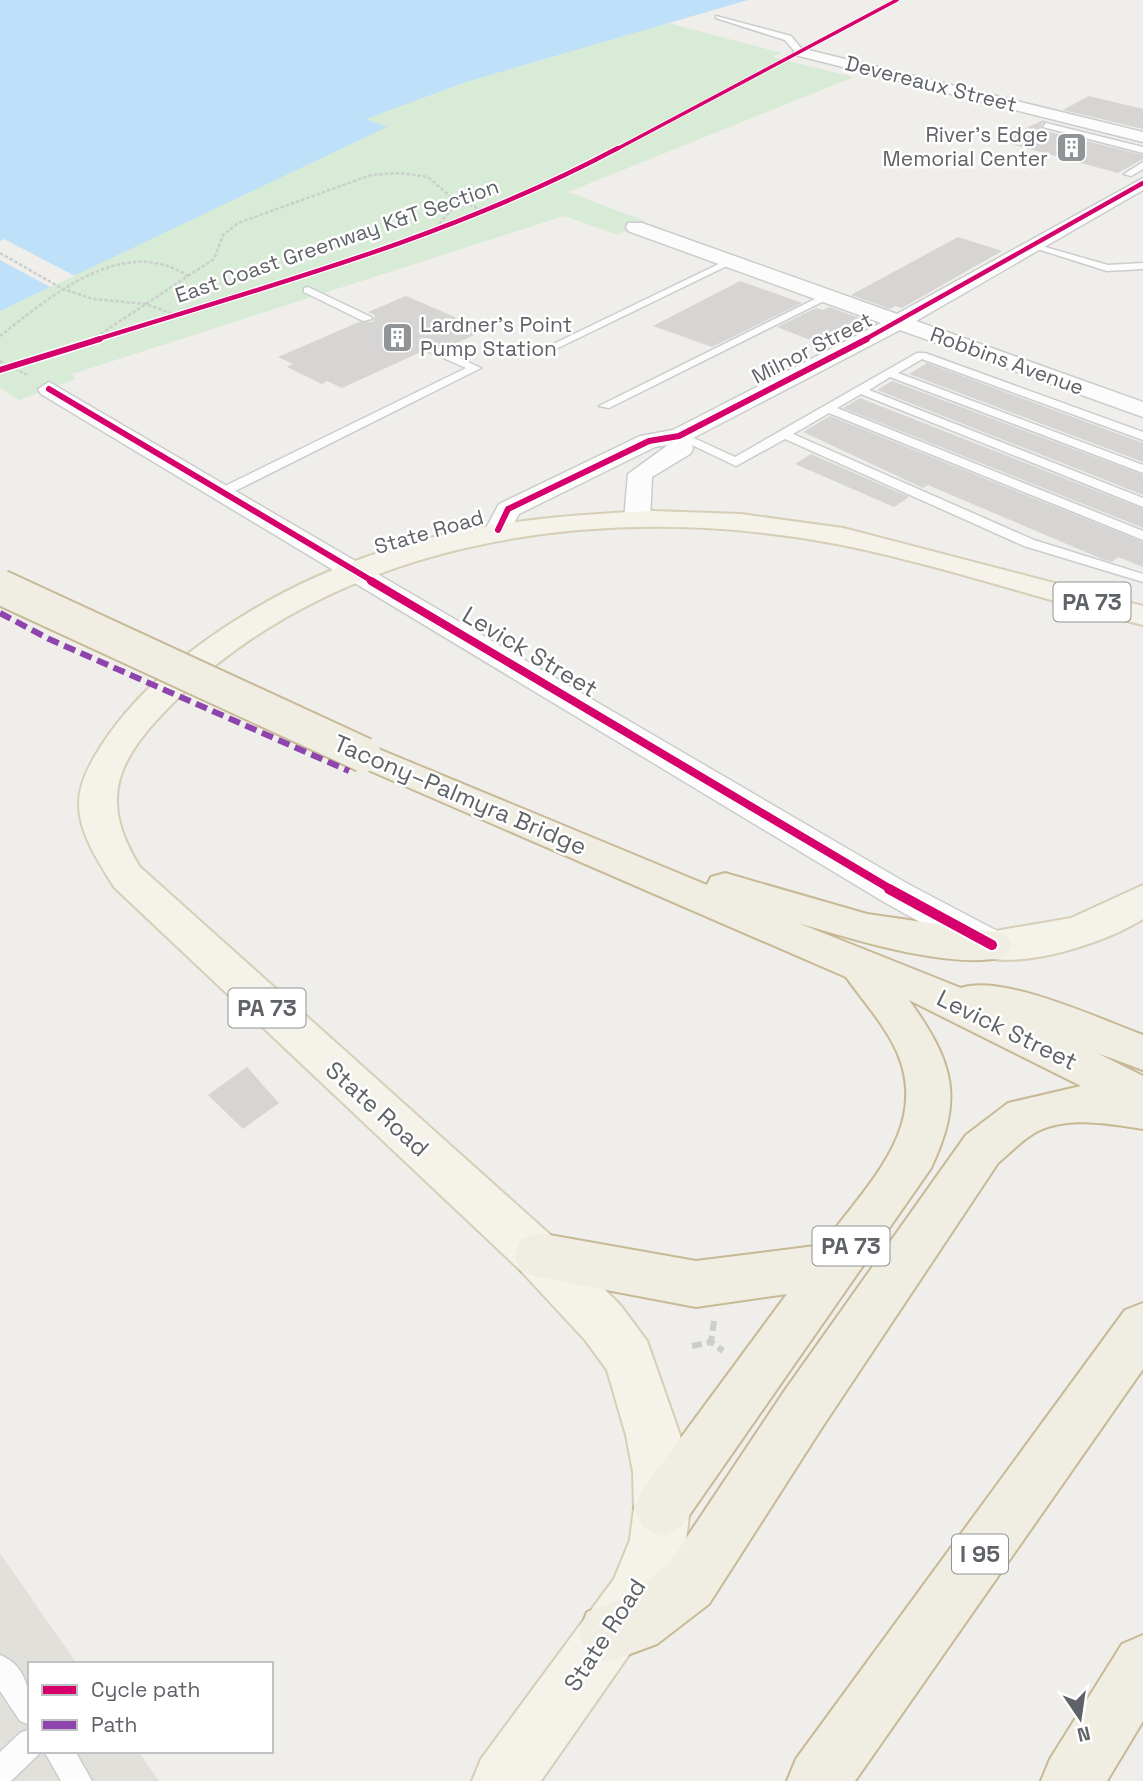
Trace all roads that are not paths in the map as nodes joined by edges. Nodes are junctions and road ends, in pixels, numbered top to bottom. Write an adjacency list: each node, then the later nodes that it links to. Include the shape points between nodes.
1 (718, 17): 2 (lane, via 788,38)
2 (800, 52): 4 (street, Devereaux Street)
3 (1046, 125): 5 (lane)
4 (1143, 137)
5 (1143, 150)
6 (1143, 165): 7 (lane)
7 (1135, 179): 9 (street, Milnor Street)
8 (635, 227): 10 (street, Robbins Avenue)
9 (1034, 245): 11 (lane, via 1107,268); 15 (street, Milnor Street)
10 (730, 262): 13 (street, Robbins Avenue); 16 (lane)
11 (1143, 266)
12 (308, 290): 14 (lane)
13 (827, 297): 15 (street, Robbins Avenue); 21 (lane)
14 (367, 319)
15 (899, 323): 23 (street, Robbins Avenue); 25 (street, Milnor Street)
16 (552, 347)
17 (429, 348): 28 (lane, via 475,368)
18 (889, 373): 20 (lane); 26 (lane, via 921,355); 27 (lane)
19 (50, 389): 28 (street, Levick Street)
20 (860, 390): 22 (lane); 29 (lane)
21 (605, 406)
22 (828, 409): 24 (lane); 32 (lane)
23 (1143, 410)
24 (784, 434): 25 (lane, via 736,462); 34 (lane, via 1030,543)
25 (679, 436): 30 (street, Milnor Street, via 681,449 640,474); 31 (street, Milnor Street, via 649,441 508,509)
26 (1143, 436)
27 (1143, 469)
28 (223, 492): 33 (street, Levick Street)
29 (1143, 503)
30 (636, 520): 31 (main road, State Road / PA 73); 36 (main road, State Road / PA 73, via 741,523 831,534)
31 (498, 530): 33 (main road, State Road / PA 73, via 415,551)
32 (1143, 536)
33 (358, 572): 39 (street, Levick Street); 45 (main road, State Road / PA 73, via 292,601 241,632 144,712 119,744 106,772 97,801 102,822 127,877 152,903)
34 (1143, 578)
35 (0, 587): 37 (highway, Tacony–Palmyra Bridge, bridge, via 364,755)
36 (1143, 616)
37 (575, 846): 39 (highway, via 867,929); 40 (highway, Tacony–Palmyra Bridge)
38 (1143, 899): 39 (main road, via 1117,916 1066,935)
39 (992, 946)
40 (860, 966): 41 (highway, Tacony–Palmyra Bridge); 46 (highway, PA 73, via 907,1032 923,1066 930,1104 920,1143)
41 (925, 989): 42 (highway, Levick Street, via 1035,1013); 43 (highway, Levick Street)
42 (1143, 1053)
43 (1143, 1096)
44 (1143, 1110): 49 (highway, via 1089,1102 1056,1108 1024,1116 982,1149 689,1584 636,1623)
45 (538, 1255): 46 (highway, via 696,1284); 48 (main road, State Road / PA 73, via 603,1323 629,1358 653,1435)
46 (838, 1265): 48 (highway, PA 73)
47 (1143, 1327): 58 (highway, I 95)
48 (662, 1508): 49 (main road, State Road / PA 73, via 658,1540 634,1600)
49 (608, 1633): 57 (main road, State Road / PA 73)
50 (1143, 1665): 59 (highway)
51 (0, 1668): 52 (lane)
52 (28, 1708)
53 (28, 1745): 55 (lane)
54 (59, 1753): 56 (lane)
55 (0, 1772)
56 (78, 1781)
57 (503, 1781)
58 (818, 1781)
59 (1072, 1781)

